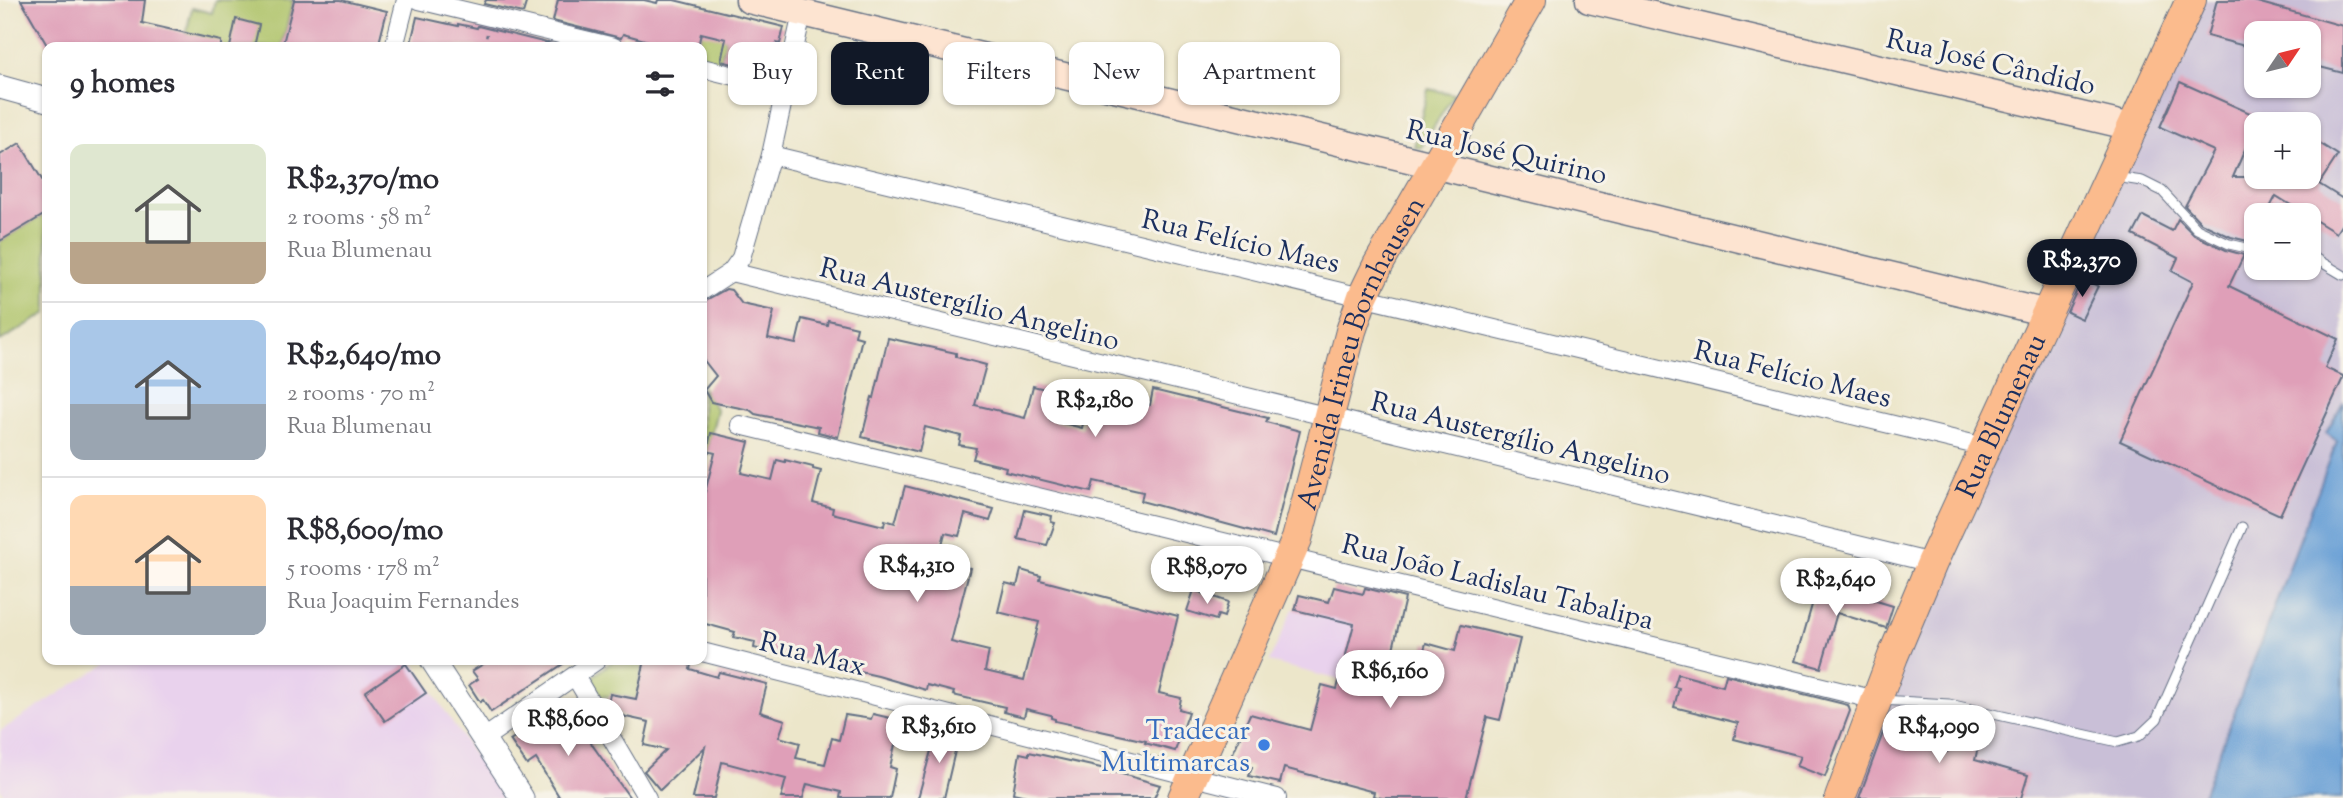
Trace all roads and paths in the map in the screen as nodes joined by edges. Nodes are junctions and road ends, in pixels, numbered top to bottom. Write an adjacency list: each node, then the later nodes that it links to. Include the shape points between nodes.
1 (405, 0): 8 (street)
2 (419, 0): 9 (street)
3 (748, 0): 7 (main road, Rua José Quirino)
4 (1531, 0): 18 (main road, Avenida Irineu Bornhausen)
5 (1589, 0): 16 (main road, Rua José Cândido)
6 (2191, 0): 16 (main road, Rua Blumenau)
7 (802, 13): 10 (street); 18 (main road, Rua José Quirino)
8 (395, 42)
9 (593, 42)
10 (795, 42)
11 (707, 69): 12 (street)
12 (728, 74)
13 (0, 87): 14 (street)
14 (42, 99)
15 (781, 105): 17 (street)
16 (2132, 127): 19 (main road, Rua Blumenau)
17 (771, 155): 22 (street, via 741,258); 25 (street, Rua Felício Maes)
18 (1435, 166): 25 (main road, Avenida Irineu Bornhausen); 26 (main road, Rua José Quirino)
19 (2110, 176): 20 (lane, via 2142,181 2162,191 2197,229); 26 (main road, Rua Blumenau)
20 (2244, 247)
21 (2321, 262): 23 (lane)
22 (731, 272): 24 (street); 27 (street, Rua Austergílio Angelino)
23 (2343, 275)
24 (707, 288)
25 (1363, 296): 27 (main road, Avenida Irineu Bornhausen); 29 (street, Rua Felício Maes)
26 (2047, 313): 29 (main road, Rua Blumenau)
27 (1329, 418): 31 (main road, Avenida Irineu Bornhausen); 32 (street, Rua Austergílio Angelino)
28 (740, 425): 31 (street, Rua João Ladislau Tabalipa)
29 (1985, 447): 32 (main road, Rua Blumenau)
30 (2242, 527): 37 (lane, via 2157,719 2139,736 2118,742 1949,704)
31 (1290, 557): 37 (street, Rua João Ladislau Tabalipa); 39 (main road, Avenida Irineu Bornhausen)
32 (1932, 563): 37 (main road, Rua Blumenau)
33 (707, 653): 39 (street, Rua Max)
34 (435, 665): 38 (street)
35 (590, 665): 36 (street)
36 (575, 676): 38 (street); 41 (street)
37 (1876, 700): 43 (main road, Rua Blumenau)
38 (483, 739): 40 (street)
39 (1188, 787): 42 (street, Rua Max)
40 (522, 798)
41 (647, 798)
42 (1278, 798)
43 (1840, 798)

